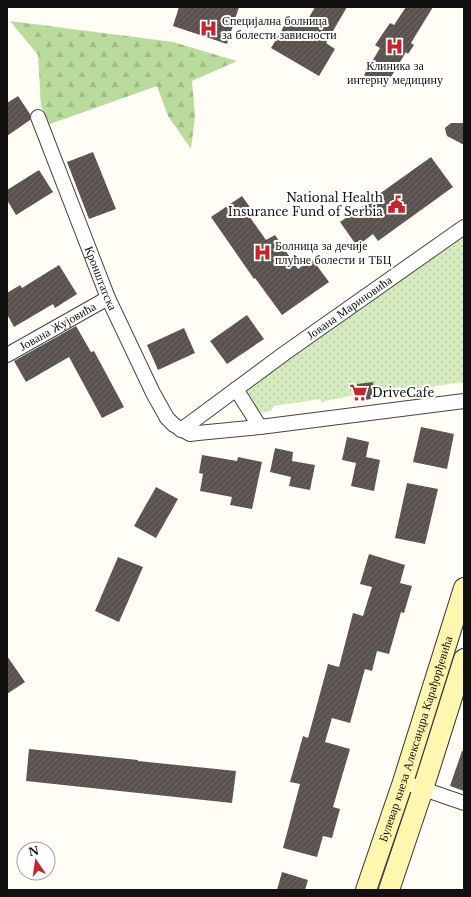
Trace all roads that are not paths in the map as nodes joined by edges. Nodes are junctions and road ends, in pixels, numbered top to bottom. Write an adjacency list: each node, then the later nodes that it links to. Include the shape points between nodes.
1 (38, 117): 3 (street, Кронштатска)
2 (464, 227): 5 (street, Јована Мариновића)
3 (108, 298): 4 (street, Јована Жујовића); 8 (street, Кронштатска, via 153,393 167,418)
4 (7, 355)
5 (236, 389): 7 (street); 8 (street, Јована Мариновића)
6 (464, 401): 7 (street)
7 (260, 427): 8 (street, via 190,434)
8 (181, 430)
9 (464, 588): 11 (street, Булевар кнеза Александра Карађорђевића)
10 (464, 659): 12 (street, Булевар кнеза Александра Карађорђевића)
11 (403, 782): 12 (street); 14 (street, Булевар кнеза Александра Карађорђевића)
12 (423, 789): 13 (street); 15 (street, Булевар кнеза Александра Карађорђевића)
13 (464, 804)
14 (366, 890)
15 (389, 890)

